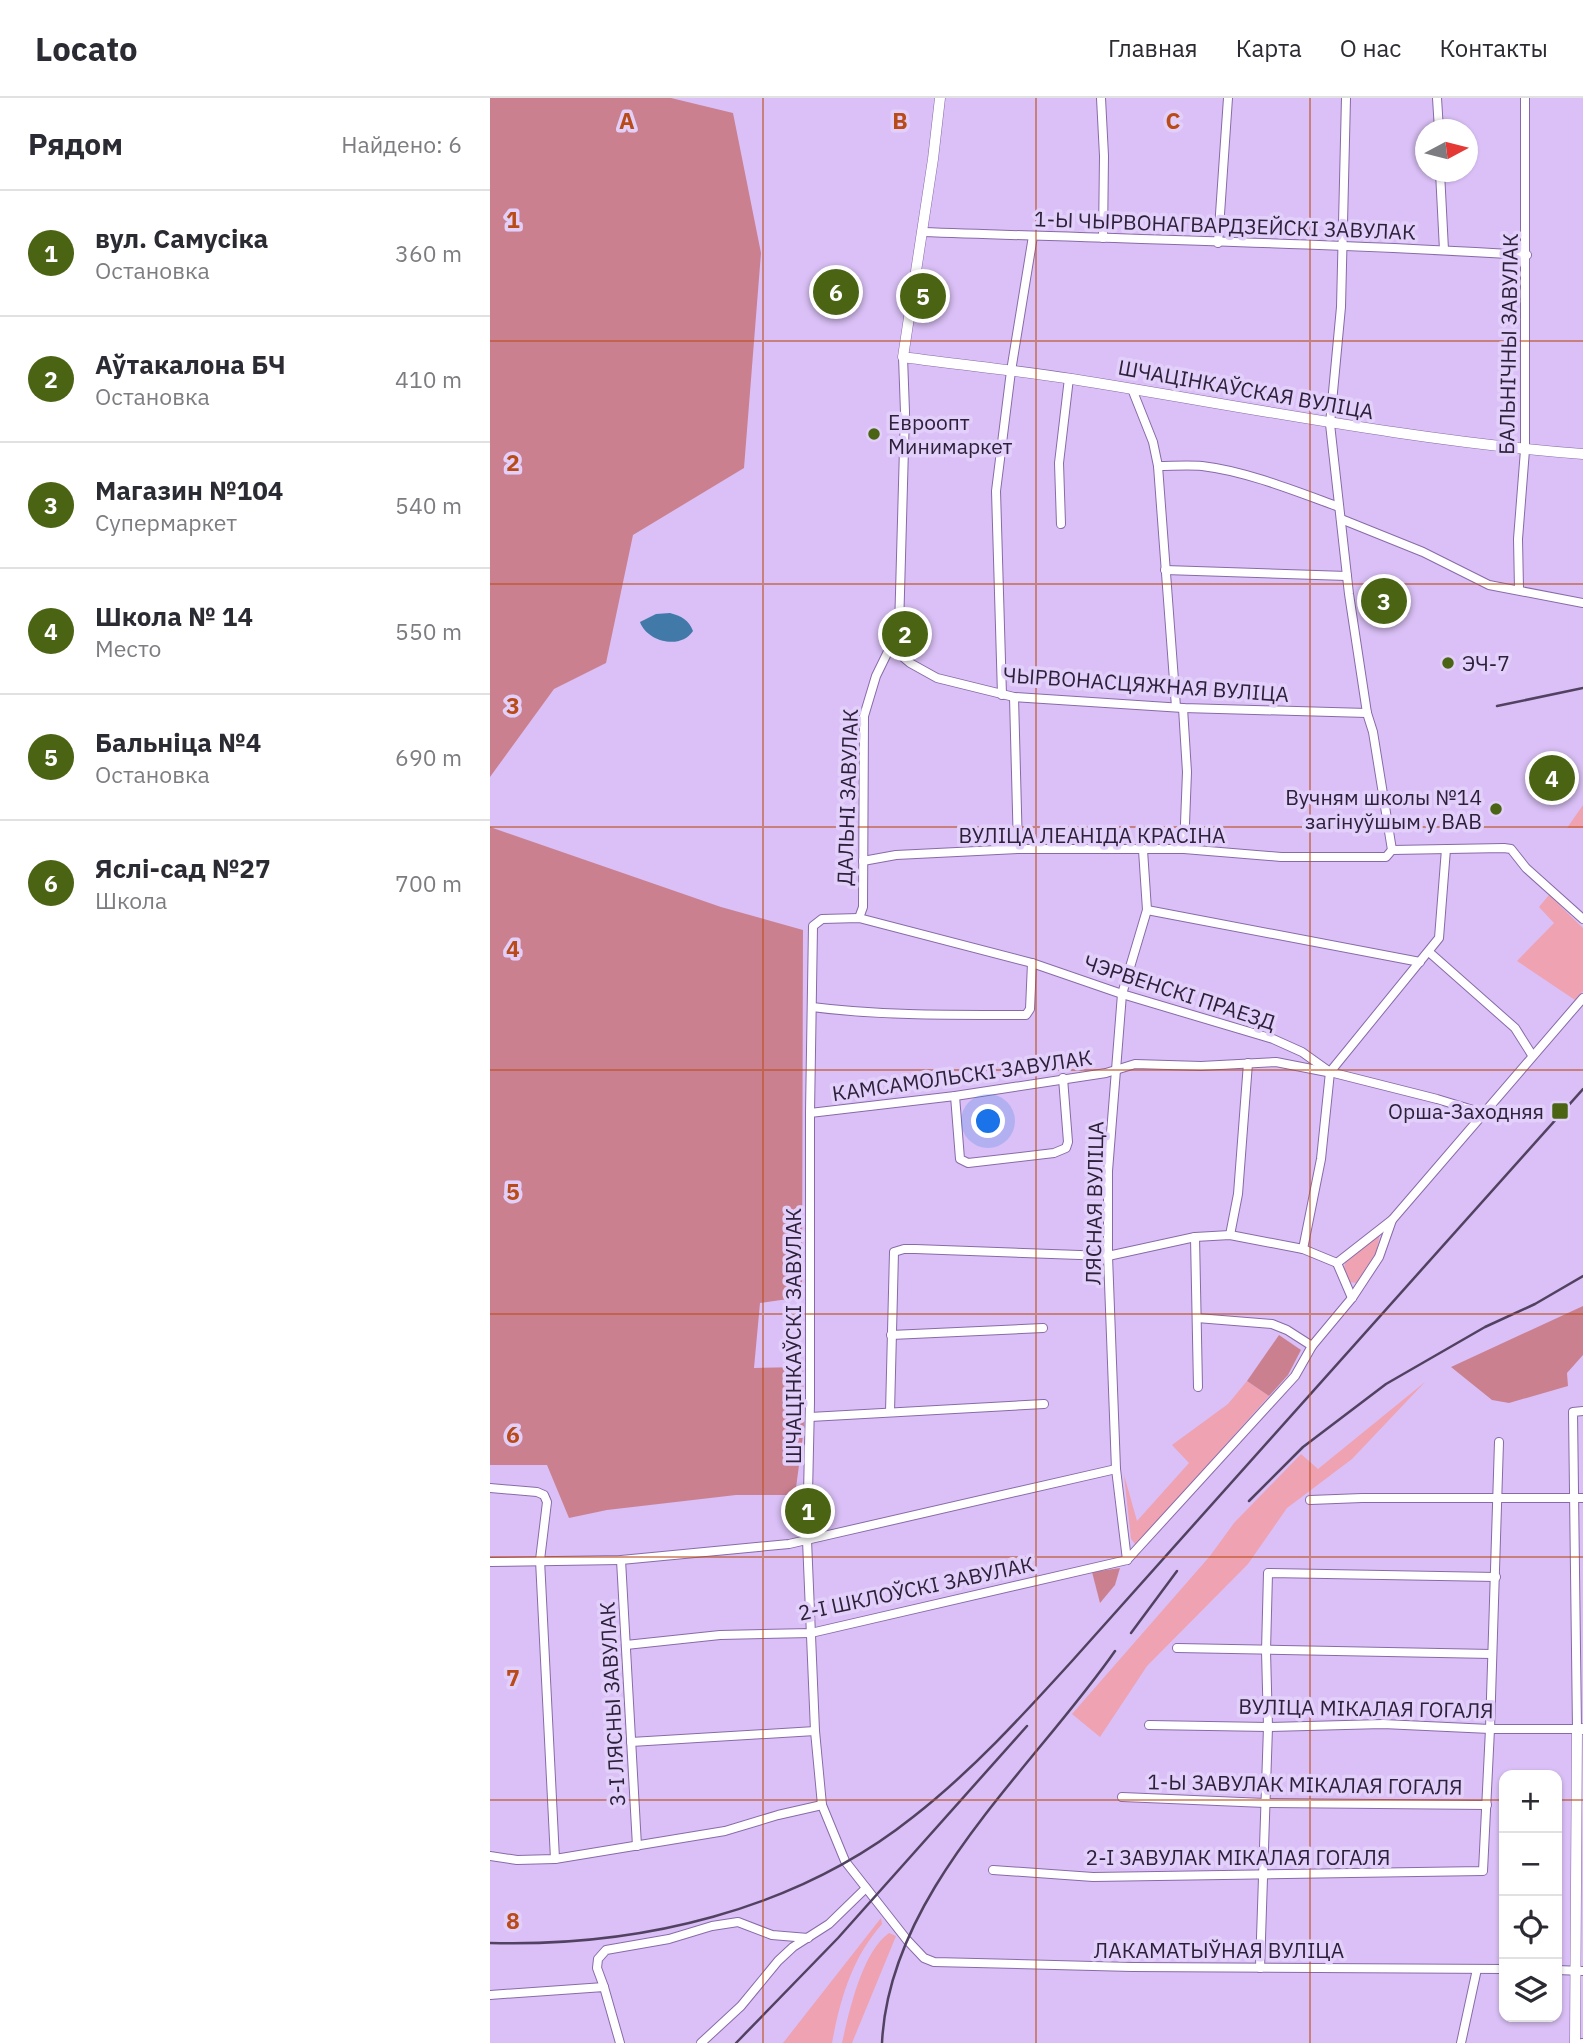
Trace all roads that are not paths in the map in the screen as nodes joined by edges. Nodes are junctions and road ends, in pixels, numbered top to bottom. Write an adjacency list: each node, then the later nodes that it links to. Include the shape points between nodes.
1 (940, 98): 9 (street, ДАЛЬНІ ЗАВУЛАК)
2 (1101, 98): 11 (street)
3 (1228, 98): 12 (street)
4 (1346, 98): 13 (street)
5 (1437, 98): 7 (street)
6 (1525, 98): 15 (street, БАЛЬНІЧНЫ ЗАВУЛАК)
7 (1438, 119)
8 (1441, 182): 14 (street)
9 (922, 232): 10 (street, 1-Ы ЧЫРВОНАГВАРДЗЕЙСКІ ЗАВУЛАК); 16 (street, ДАЛЬНІ ЗАВУЛАК)
10 (1033, 236): 11 (street, 1-Ы ЧЫРВОНАГВАРДЗЕЙСКІ ЗАВУЛАК); 17 (street)
11 (1103, 238): 12 (street, 1-Ы ЧЫРВОНАГВАРДЗЕЙСКІ ЗАВУЛАК)
12 (1218, 243): 13 (street, 1-Ы ЧЫРВОНАГВАРДЗЕЙСКІ ЗАВУЛАК)
13 (1343, 244): 14 (street, 1-Ы ЧЫРВОНАГВАРДЗЕЙСКІ ЗАВУЛАК); 20 (street)
14 (1444, 250): 15 (street, 1-Ы ЧЫРВОНАГВАРДЗЕЙСКІ ЗАВУЛАК)
15 (1527, 255): 21 (street, БАЛЬНІЧНЫ ЗАВУЛАК)
16 (903, 357): 17 (street, ШЧАЦІНКАЎСКАЯ ВУЛІЦА); 31 (street, ДАЛЬНІ ЗАВУЛАК, via 901,606 899,629)
17 (1011, 372): 18 (street, ШЧАЦІНКАЎСКАЯ ВУЛІЦА); 32 (street, via 996,491)
18 (1069, 378): 19 (street, ШЧАЦІНКАЎСКАЯ ВУЛІЦА); 26 (street, via 1059,463)
19 (1132, 389): 20 (street, ШЧАЦІНКАЎСКАЯ ВУЛІЦА); 23 (street)
20 (1330, 424): 21 (street, ШЧАЦІНКАЎСКАЯ ВУЛІЦА); 24 (street)
21 (1525, 450): 22 (street, ШЧАЦІНКАЎСКАЯ ВУЛІЦА); 29 (street, БАЛЬНІЧНЫ ЗАВУЛАК)
22 (1583, 454)
23 (1158, 466): 24 (street, via 1226,471); 27 (street)
24 (1339, 508): 25 (street)
25 (1340, 519): 28 (street); 29 (street, via 1489,585)
26 (1061, 524)
27 (1165, 570): 28 (street); 34 (street)
28 (1347, 576): 35 (street)
29 (1519, 589): 30 (street)
30 (1583, 603)
31 (891, 647): 32 (street, ЧЫРВОНАСЦЯЖНАЯ ВУЛІЦА, via 937,678); 41 (street, ДАЛЬНІ ЗАВУЛАК, via 864,716)
32 (1002, 695): 33 (street, ЧЫРВОНАСЦЯЖНАЯ ВУЛІЦА)
33 (1014, 697): 34 (street, ЧЫРВОНАСЦЯЖНАЯ ВУЛІЦА); 36 (street)
34 (1179, 707): 35 (street, ЧЫРВОНАСЦЯЖНАЯ ВУЛІЦА); 37 (street, via 1186,772)
35 (1367, 713): 40 (street)
36 (1018, 849): 39 (street, ВУЛІЦА ЛЕАНІДА КРАСІНА); 41 (street, ВУЛІЦА ЛЕАНІДА КРАСІНА)
37 (1184, 849): 39 (street, ВУЛІЦА ЛЕАНІДА КРАСІНА); 40 (street, ВУЛІЦА ЛЕАНІДА КРАСІНА, via 1282,857 1386,857)
38 (1446, 849): 40 (street, ВУЛІЦА ЛЕАНІДА КРАСІНА); 44 (street, ВУЛІЦА ЛЕАНІДА КРАСІНА, via 1511,849); 45 (street, via 1439,938)
39 (1143, 850): 42 (street, ЛЯСНАЯ ВУЛІЦА)
40 (1392, 850)
41 (863, 861): 43 (street, ДАЛЬНІ ЗАВУЛАК)
42 (1147, 910): 46 (street); 48 (street, ЛЯСНАЯ ВУЛІЦА)
43 (859, 918): 47 (street, ЧЭРВЕНСКІ ПРАЕЗД); 50 (street, ШЧАЦІНКАЎСКІ ЗАВУЛАК, via 822,919 813,926)
44 (1583, 919)
45 (1429, 952): 46 (street); 51 (street, via 1515,1027)
46 (1420, 962): 54 (street)
47 (1032, 963): 48 (street, ЧЭРВЕНСКІ ПРАЕЗД); 50 (street, via 1026,1015 947,1017)
48 (1122, 994): 53 (street, ЛЯСНАЯ ВУЛІЦА); 54 (street, ЧЭРВЕНСКІ ПРАЕЗД, via 1273,1040 1302,1052)
49 (1583, 998): 51 (street)
50 (811, 1007): 57 (street, ШЧАЦІНКАЎСКІ ЗАВУЛАК)
51 (1532, 1055): 58 (street)
52 (1248, 1063): 53 (street, КАМСАМОЛЬСКІ ЗАВУЛАК); 54 (street, КАМСАМОЛЬСКІ ЗАВУЛАК, via 1276,1062); 60 (street, via 1238,1194)
53 (1117, 1068): 55 (street, КАМСАМОЛЬСКІ ЗАВУЛАК); 63 (street, ЛЯСНАЯ ВУЛІЦА, via 1108,1171)
54 (1330, 1072): 58 (street, ЧЭРВЕНСКІ ПРАЕЗД); 62 (street, via 1321,1159)
55 (1063, 1078): 56 (street, КАМСАМОЛЬСКІ ЗАВУЛАК); 56 (street, via 1068,1142 1054,1153 968,1163 960,1159)
56 (955, 1096): 57 (street, КАМСАМОЛЬСКІ ЗАВУЛАК)
57 (810, 1113): 74 (street, ШЧАЦІНКАЎСКІ ЗАВУЛАК)
58 (1483, 1113): 59 (street)
59 (1392, 1220): 64 (street); 65 (street, via 1379,1258)
60 (1230, 1235): 61 (street); 62 (street)
61 (1195, 1237): 63 (street); 66 (street)
62 (1303, 1249): 64 (street)
63 (1108, 1256): 68 (street, via 915,1248 894,1252); 76 (street, ЛЯСНАЯ ВУЛІЦА)
64 (1337, 1263): 65 (street)
65 (1352, 1298): 69 (street)
66 (1197, 1318): 69 (street, via 1272,1324); 70 (street)
67 (1043, 1328): 68 (street)
68 (891, 1335): 73 (street)
69 (1312, 1346): 85 (street, via 1294,1376)
70 (1198, 1387)
71 (1044, 1404): 73 (street)
72 (1583, 1411): 79 (street, via 1573,1412)
73 (890, 1412): 74 (street)
74 (810, 1417): 82 (street, ШЧАЦІНКАЎСКІ ЗАВУЛАК)
75 (1499, 1442): 81 (street)
76 (1116, 1469): 82 (street); 85 (street, ЛЯСНАЯ ВУЛІЦА)
77 (490, 1488): 83 (street, via 544,1495)
78 (1583, 1498): 79 (street)
79 (1573, 1499): 81 (street); 96 (street)
80 (1310, 1500): 81 (street)
81 (1497, 1500): 87 (street)
82 (807, 1540): 84 (street); 88 (street, ШЧАЦІНКАЎСКІ ЗАВУЛАК)
83 (540, 1560): 84 (street); 86 (street); 105 (street)
84 (621, 1560): 89 (street, 3-І ЛЯСНЫ ЗАВУЛАК)
85 (1127, 1560): 88 (street, 2-І ШКЛОЎСКІ ЗАВУЛАК)
86 (490, 1562)
87 (1496, 1577): 91 (street, via 1268,1573); 92 (street)
88 (811, 1633): 89 (street, 2-І ШКЛОЎСКІ ЗАВУЛАК, via 720,1635); 97 (street, ШЧАЦІНКАЎСКІ ЗАВУЛАК)
89 (626, 1646): 98 (street, 3-І ЛЯСНЫ ЗАВУЛАК)
90 (1177, 1648): 91 (street)
91 (1266, 1651): 92 (street); 94 (street)
92 (1492, 1654): 95 (street)
93 (1149, 1725): 94 (street, ВУЛІЦА МІКАЛАЯ ГОГАЛЯ)
94 (1268, 1727): 95 (street, ВУЛІЦА МІКАЛАЯ ГОГАЛЯ, via 1383,1724); 100 (street)
95 (1490, 1729): 96 (street, ВУЛІЦА МІКАЛАЯ ГОГАЛЯ); 102 (street)
96 (1580, 1729): 114 (street)
97 (815, 1731): 98 (street); 101 (street, ШЧАЦІНКАЎСКІ ЗАВУЛАК)
98 (631, 1742): 103 (street, 3-І ЛЯСНЫ ЗАВУЛАК)
99 (1122, 1797): 100 (street, 1-Ы ЗАВУЛАК МІКАЛАЯ ГОГАЛЯ)
100 (1265, 1803): 102 (street, 1-Ы ЗАВУЛАК МІКАЛАЯ ГОГАЛЯ); 107 (street)
101 (822, 1805): 103 (street, via 725,1831); 108 (street, ШЧАЦІНКАЎСКІ ЗАВУЛАК, via 845,1861)
102 (1487, 1805): 107 (street, 2-І ЗАВУЛАК МІКАЛАЯ ГОГАЛЯ, via 1483,1871)
103 (637, 1846): 105 (street)
104 (490, 1856): 105 (street)
105 (555, 1860)
106 (993, 1870): 107 (street, 2-І ЗАВУЛАК МІКАЛАЯ ГОГАЛЯ, via 1093,1877)
107 (1263, 1876): 111 (street)
108 (866, 1888): 109 (street); 110 (street, ШЧАЦІНКАЎСКІ ЗАВУЛАК, via 923,1958)
109 (808, 1938): 115 (street, via 772,1935 738,1922 606,1950 597,1968); 118 (street, via 778,1961 741,2006)
110 (934, 1962): 111 (street, ЛАКАМАТЫЎНАЯ ВУЛІЦА)
111 (1260, 1968): 112 (street, ЛАКАМАТЫЎНАЯ ВУЛІЦА)
112 (1477, 1969): 113 (street, ЛАКАМАТЫЎНАЯ ВУЛІЦА); 119 (street)
113 (1499, 1969)
114 (1579, 1971): 120 (street)
115 (604, 1987): 116 (street); 117 (street)
116 (490, 1995)
117 (620, 2043)
118 (701, 2043)
119 (1461, 2043)
120 (1575, 2043)

